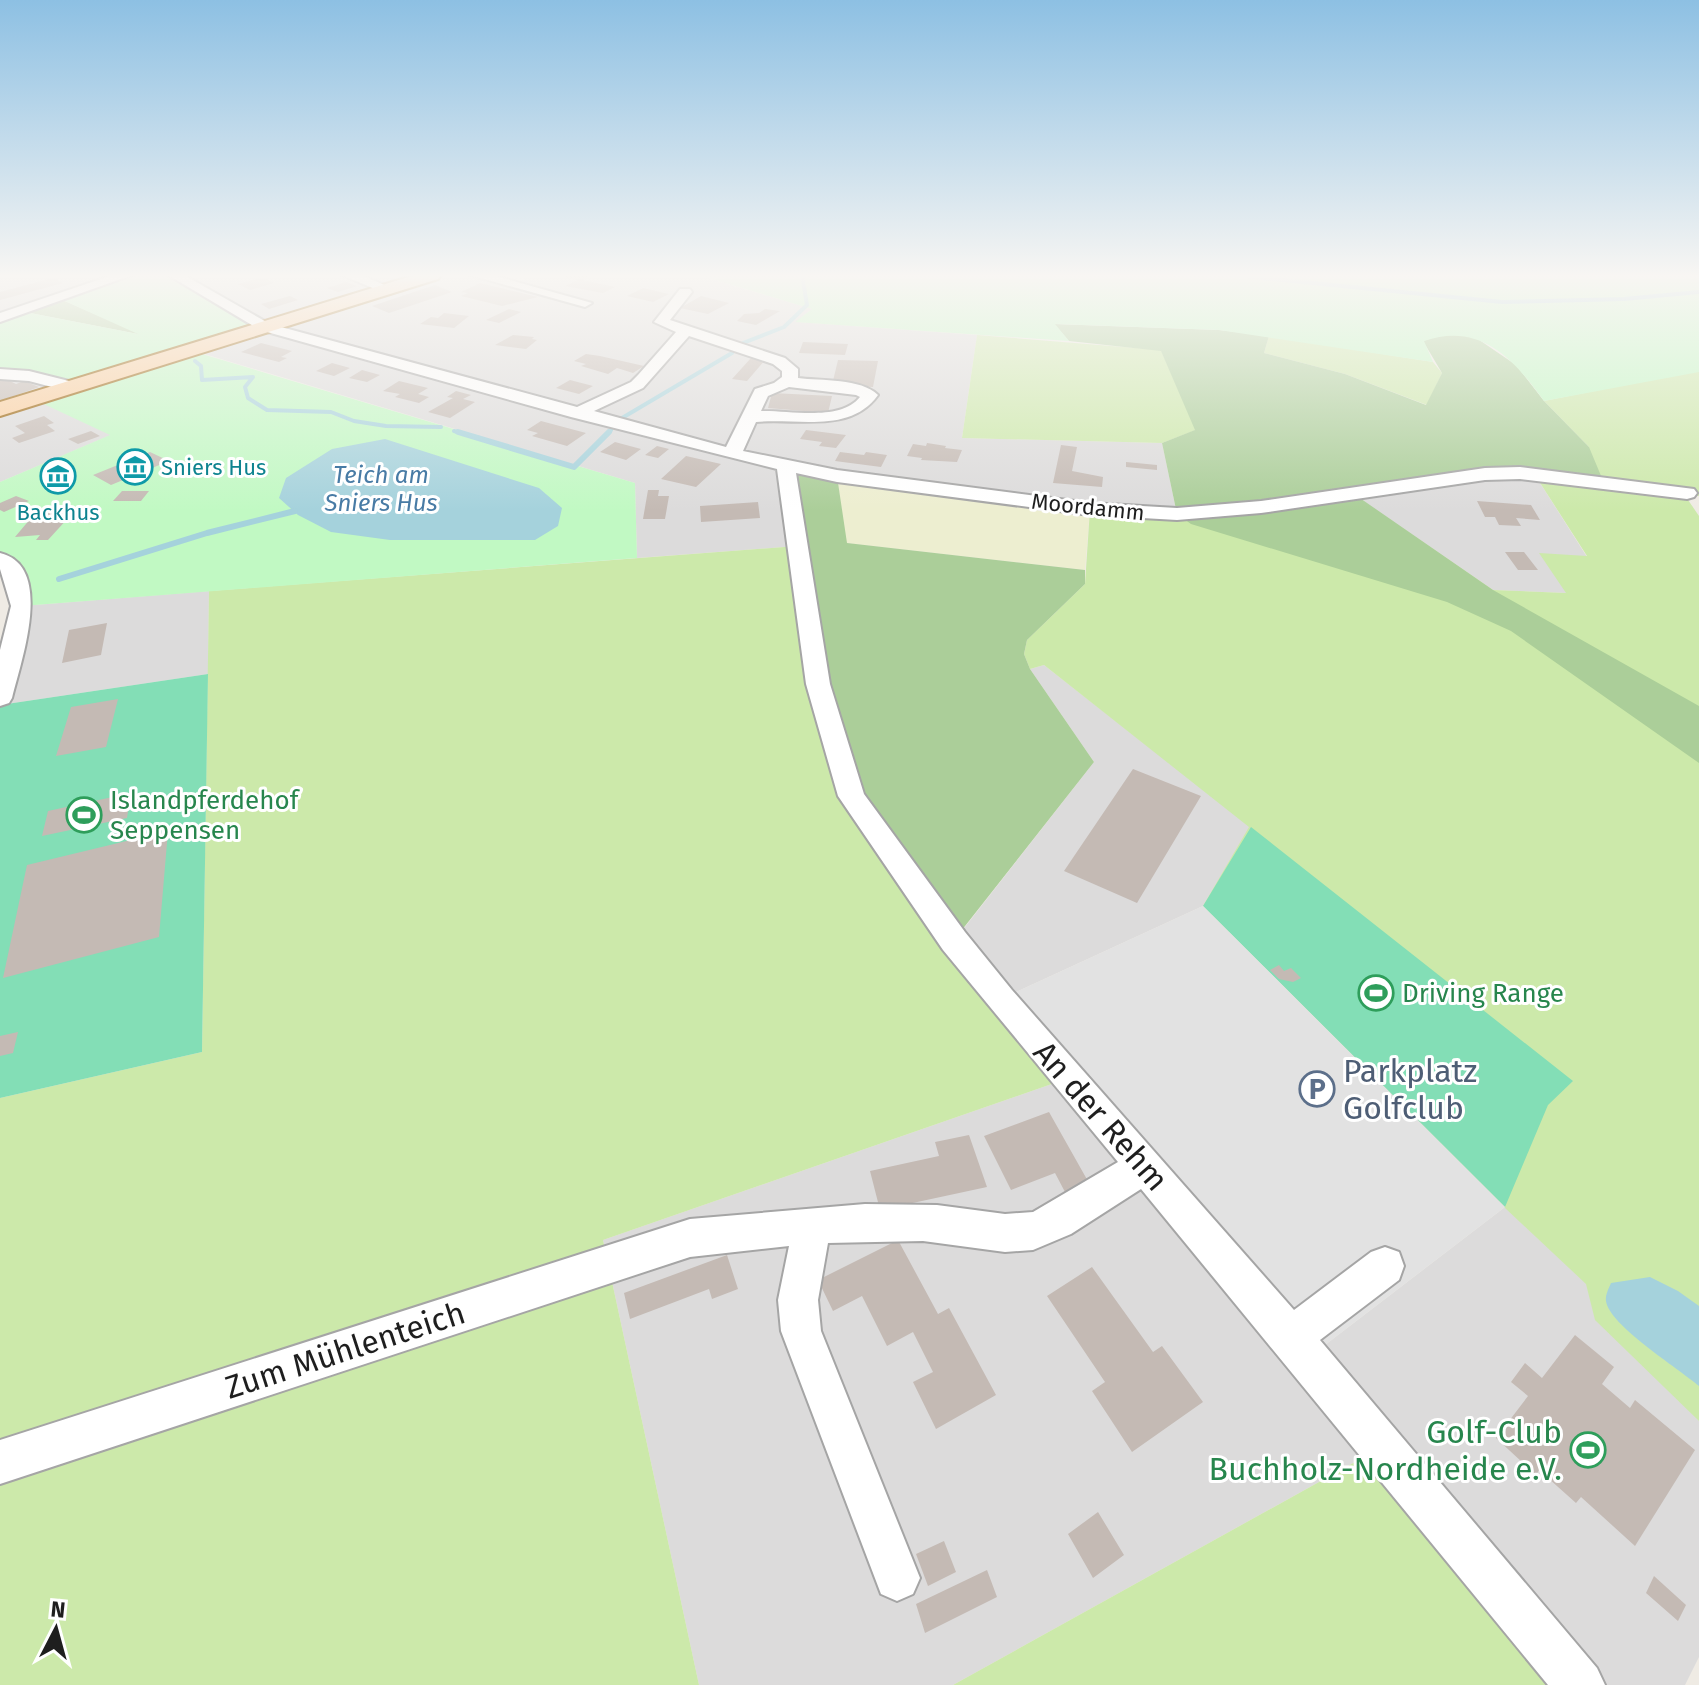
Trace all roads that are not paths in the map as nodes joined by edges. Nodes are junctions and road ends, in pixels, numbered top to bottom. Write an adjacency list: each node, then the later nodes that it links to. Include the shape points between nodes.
1 (179, 354): 7 (main road)
2 (362, 354): 9 (street, Moordamm)
3 (665, 354): 9 (street, via 637,385)
4 (757, 354): 6 (street, via 790,369)
5 (0, 374): 7 (street)
6 (785, 382): 10 (street, via 761,393); 10 (street, via 870,395 864,405 839,415)
7 (71, 387): 8 (main road)
8 (0, 409)
9 (577, 413): 11 (street, Moordamm)
10 (749, 417): 11 (street)
11 (732, 454): 12 (street, Moordamm)
12 (786, 466): 13 (street, Moordamm, via 1149,514 1261,507 1485,474 1520,473); 17 (street, An der Rehm, via 818,684 851,796 954,941)
13 (1687, 493)
14 (0, 559): 15 (street, via 13,569 22,606)
15 (9, 626): 16 (street)
16 (0, 698)
17 (1144, 1166): 18 (street, Zum Mühlenteich, via 1035,1231 1002,1233 927,1223); 20 (street, An der Rehm)
18 (812, 1225): 21 (street, Zum Mühlenteich, via 690,1238); 22 (street, via 798,1300 801,1331)
19 (1385, 1266): 20 (street)
20 (1291, 1337): 23 (street, An der Rehm)
21 (0, 1462)
22 (897, 1578)
23 (1580, 1685)

